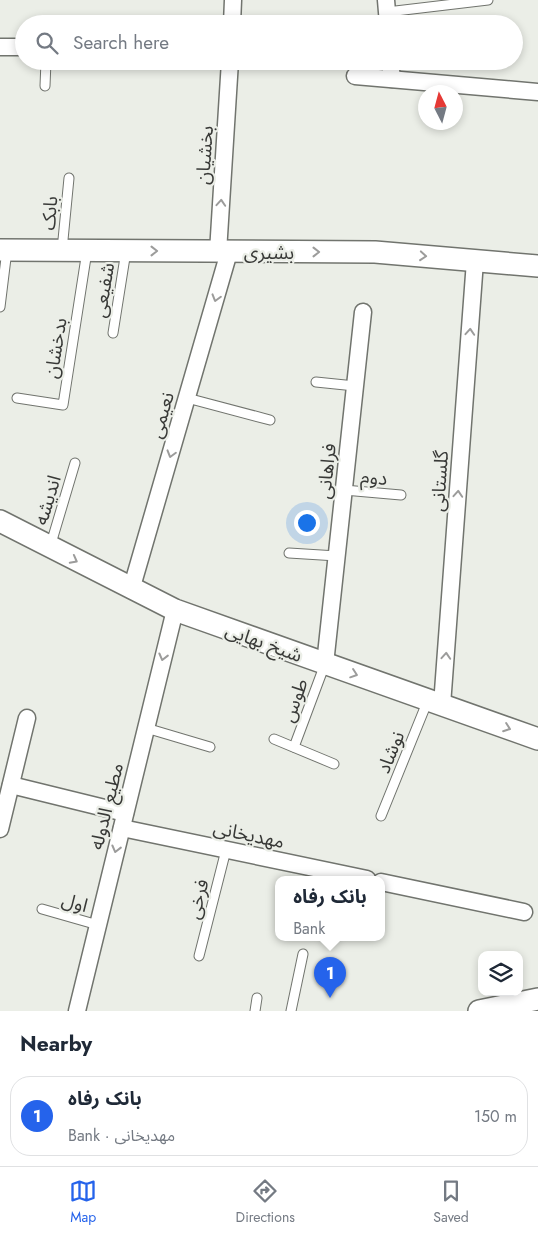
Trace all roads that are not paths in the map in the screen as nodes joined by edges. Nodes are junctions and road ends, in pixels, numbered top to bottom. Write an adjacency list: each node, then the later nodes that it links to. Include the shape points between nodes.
1 (233, 0): 4 (street)
2 (488, 0): 3 (lane)
3 (387, 12)
4 (232, 15)
5 (0, 47): 6 (street)
6 (15, 47)
7 (46, 70): 12 (lane)
8 (230, 70): 19 (street, بخشیان, one-way to 8)
9 (391, 70): 11 (street)
10 (355, 76): 11 (street)
11 (392, 79): 13 (street)
12 (45, 86)
13 (538, 92)
14 (69, 178): 16 (lane, بابک)
15 (4, 250): 16 (street, بشیری); 22 (lane)
16 (62, 251): 17 (street, بشیری)
17 (87, 251): 18 (street, بشیری); 27 (lane, بدخشان, via 63,405)
18 (126, 251): 19 (street, بشیری, one-way to 19); 24 (lane, شفیعی)
19 (224, 252): 20 (street, بشیری, one-way to 20, via 375,252); 28 (street, نعیمی, one-way to 28)
20 (475, 261): 21 (street, بشیری); 40 (street, گلستانی, one-way to 20)
21 (538, 266)
22 (0, 307)
23 (363, 312): 26 (street, فراهانی)
24 (113, 333)
25 (316, 382): 26 (lane)
26 (355, 386): 31 (street, فراهانی)
27 (17, 398)
28 (188, 398): 29 (lane); 37 (street, نعیمی, one-way to 37)
29 (270, 420)
30 (75, 463): 34 (lane, اندیشه)
31 (344, 490): 32 (lane, دوم); 36 (street, فراهانی)
32 (401, 495)
33 (0, 521): 34 (street, شیخ بهایی)
34 (49, 547): 37 (street, شیخ بهایی, one-way to 37)
35 (289, 553): 36 (lane)
36 (337, 556): 39 (street, فراهانی)
37 (131, 590): 38 (street, شیخ بهایی)
38 (175, 610): 39 (street, شیخ بهایی); 42 (street, مطیع الدوله, one-way to 42)
39 (325, 664): 40 (street, شیخ بهایی, one-way to 40); 46 (lane, طوس)
40 (435, 702): 44 (street, شیخ بهایی, one-way to 44); 49 (lane, نوشاد)
41 (27, 718): 48 (street)
42 (146, 728): 45 (lane); 50 (street, مطیع الدوله)
43 (274, 738): 46 (lane)
44 (538, 739)
45 (210, 747)
46 (294, 747): 47 (lane)
47 (334, 764)
48 (11, 785): 50 (street, مهدیخانی); 51 (street)
49 (381, 816)
50 (123, 821): 52 (street, مهدیخانی); 57 (street, مطیع الدوله, one-way to 57)
51 (0, 829)
52 (226, 850): 53 (street, مهدیخانی); 59 (lane, فرخی)
53 (352, 876)
54 (385, 883): 56 (street)
55 (42, 909): 57 (lane, اول)
56 (524, 912)
57 (98, 925): 62 (street, مطیع الدوله)
58 (303, 954): 64 (lane)
59 (199, 956)
60 (257, 998): 63 (lane)
61 (538, 999): 65 (street)
62 (77, 1011)
63 (255, 1011)
64 (290, 1011)
65 (479, 1011)

